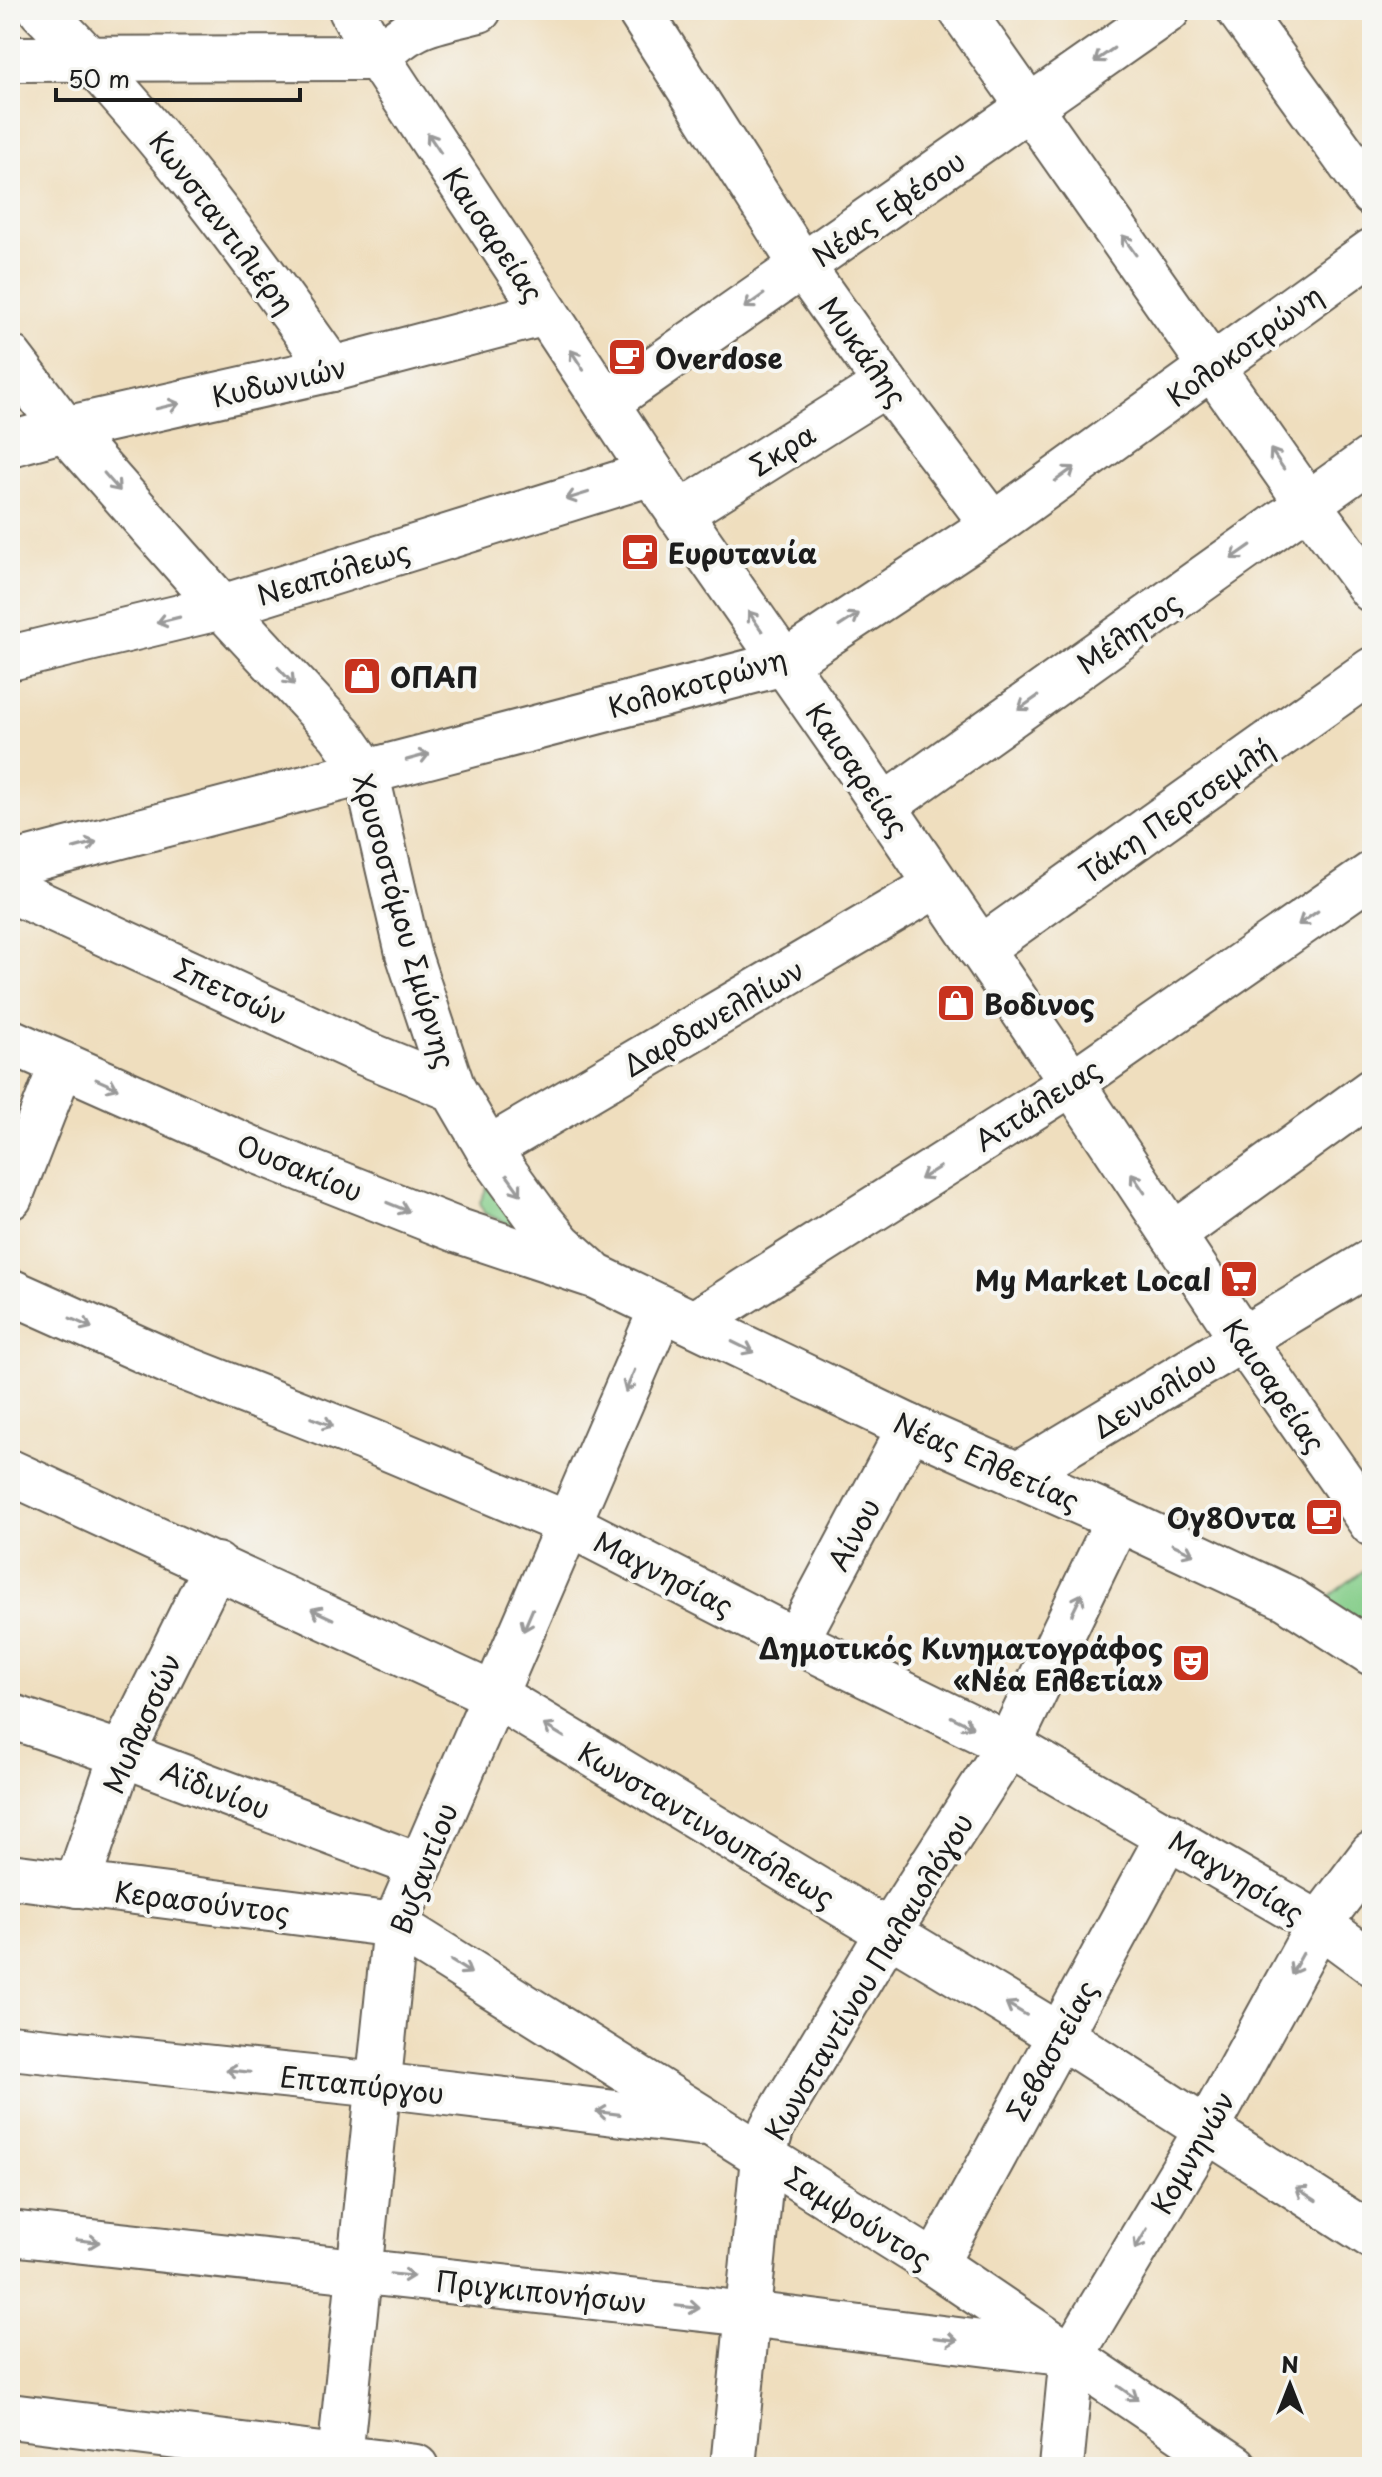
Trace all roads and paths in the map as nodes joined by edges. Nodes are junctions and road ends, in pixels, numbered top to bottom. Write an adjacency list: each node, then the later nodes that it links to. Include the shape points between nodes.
1 (41, 10): 10 (street, Κωνσταντιλιέρη)
2 (351, 10): 8 (street, Καισαρείας)
3 (479, 10): 8 (street, via 416,27)
4 (639, 10): 14 (street, Μυκάλης)
5 (961, 10): 11 (street)
6 (1168, 10): 11 (street, Νέας Εφέσου, one-way to 11)
7 (1239, 10): 12 (street)
8 (378, 58): 10 (street); 15 (street, Καισαρείας, one-way to 8)
9 (10, 59): 10 (street)
10 (92, 61): 18 (street, Κωνσταντιλιέρη, via 156,134)
11 (1031, 107): 14 (street, Νέας Εφέσου); 17 (street, one-way to 11)
12 (1372, 194)
13 (1372, 251): 17 (street, Κολοκοτρώνη)
14 (803, 267): 19 (street, Μυκάλης); 20 (street, Νέας Εφέσου, one-way to 20)
15 (546, 313): 18 (street, Κυδωνιών); 20 (street, Καισαρείας, one-way to 15)
16 (10, 357): 21 (street, Χρυσοστόμου Σμύρνης)
17 (1215, 367): 25 (street, one-way to 17); 27 (street, Κολοκοτρώνη, one-way to 17)
18 (332, 369): 21 (street, Κυδωνιών, one-way to 18)
19 (886, 384): 26 (street, Σκρα); 27 (street, Μυκάλης)
20 (606, 403): 24 (street, Καισαρείας)
21 (65, 429): 22 (street, Κυδωνιών); 29 (street, Χρυσοστόμου Σμύρνης, one-way to 29)
22 (10, 444)
23 (1372, 458): 25 (street, Μέλητος)
24 (652, 473): 26 (street, Καισαρείας); 29 (street, Νεαπόλεως, one-way to 29)
25 (1308, 504): 28 (street); 34 (street, Μέλητος, one-way to 34)
26 (679, 514): 31 (street, Καισαρείας, one-way to 26)
27 (993, 525): 31 (street, Κολοκοτρώνη, one-way to 27)
28 (1372, 590)
29 (222, 607): 30 (street, Νεαπόλεως, one-way to 30); 33 (street, Χρυσοστόμου Σμύρνης, one-way to 33, via 340,734)
30 (10, 658)
31 (784, 663): 33 (street, Κολοκοτρώνη, one-way to 31); 34 (street, Καισαρείας)
32 (1372, 670): 39 (street, Τάκη Περτσεμλή)
33 (366, 771): 35 (street, Κολοκοτρώνη, one-way to 33); 43 (street, Χρυσοστόμου Σμύρνης, via 408,953)
34 (884, 806): 37 (street, Καισαρείας)
35 (10, 865)
36 (1372, 874): 42 (street, Αττάλειας, one-way to 42)
37 (937, 885): 39 (street, Καισαρείας); 45 (street, Δαρδανελλίων)
38 (10, 890): 43 (street, Σπετσών)
39 (980, 949): 42 (street, Καισαρείας)
40 (10, 1041): 41 (street, Ουσακίου)
41 (62, 1064): 46 (street); 49 (street, Ουσακίου, one-way to 49, via 272,1157 459,1231)
42 (1072, 1083): 47 (street, Καισαρείας, one-way to 42); 51 (street, Αττάλειας, one-way to 51)
43 (453, 1089): 45 (street, Χρυσοστόμου Σμύρνης)
44 (1372, 1091): 47 (street)
45 (488, 1149): 49 (street, Χρυσοστόμου Σμύρνης, one-way to 49, via 561,1245)
46 (10, 1197)
47 (1173, 1235): 52 (street, Καισαρείας)
48 (1372, 1261): 52 (street, Δενισλίου)
49 (597, 1277): 51 (street, Νέας Ελβετίας)
50 (10, 1291): 57 (street, Μαγνησίας, one-way to 57, via 169,1362)
51 (677, 1316): 53 (street, Νέας Ελβετίας, one-way to 53); 57 (street, Βυζαντίου, one-way to 57)
52 (1243, 1340): 55 (street, Δενισλίου); 58 (street, Καισαρείας)
53 (910, 1427): 55 (street, Νέας Ελβετίας); 60 (street, Αίνου)
54 (10, 1472): 59 (street, Κωνσταντινουπόλεως)
55 (1017, 1475): 56 (street, Νέας Ελβετίας)
56 (1118, 1519): 61 (street, Νέας Ελβετίας, one-way to 61, via 1287,1598); 64 (street, Κωνσταντίνου Παλαιολόγου, one-way to 56)
57 (568, 1524): 60 (street, Μαγνησίας); 62 (street, Βυζαντίου, one-way to 62)
58 (1372, 1524)
59 (216, 1565): 62 (street, Κωνσταντινουπόλεως, one-way to 59); 65 (street, Μυλασσών)
60 (796, 1641): 64 (street, Μαγνησίας, one-way to 64)
61 (1372, 1653)
62 (496, 1696): 68 (street, Βυζαντίου); 73 (street, Κωνσταντινουπόλεως, one-way to 62)
63 (10, 1716): 65 (street, Αϊδινίου)
64 (1009, 1745): 66 (street, Μαγνησίας); 73 (street, Κωνσταντίνου Παλαιολόγου)
65 (122, 1754): 68 (street, Αϊδινίου); 70 (street, Μυλασσών)
66 (1169, 1835): 71 (street, Μαγνησίας); 75 (street, Σεβαστείας)
67 (1372, 1854): 71 (street, Κομνηνών)
68 (420, 1866): 72 (street, Βυζαντίου)
69 (10, 1876): 70 (street, Κερασούντος)
70 (77, 1885): 72 (street, Κερασούντος)
71 (1319, 1924): 74 (street, Μαγνησίας); 79 (street, Κομνηνών, one-way to 79)
72 (395, 1925): 77 (street, Βυζαντίου); 78 (street, Σαμψούντος, one-way to 78)
73 (888, 1933): 75 (street, Κωνσταντινουπόλεως, one-way to 73); 80 (street, Κωνσταντίνου Παλαιολόγου, via 772,2127)
74 (1372, 1963)
75 (1059, 2035): 79 (street, Κωνσταντινουπόλεως); 83 (street, Σεβαστείας)
76 (10, 2047): 77 (street, Επταπύργου, one-way to 76)
77 (379, 2085): 78 (street, Επταπύργου, one-way to 77); 84 (street, Βυζαντίου)
78 (713, 2125): 80 (street, Σαμψούντος)
79 (1206, 2131): 82 (street, Κωνσταντινουπόλεως, one-way to 79); 86 (street, Κομνηνών, one-way to 86)
80 (763, 2157): 83 (street, Σαμψούντος); 85 (street, Κωνσταντίνου Παλαιολόγου)
81 (10, 2233): 84 (street, Πριγκιπονήσων, one-way to 84)
82 (1372, 2236)
83 (935, 2264): 86 (street, Σαμψούντος)
84 (359, 2270): 85 (street, Πριγκιπονήσων, one-way to 85); 88 (street, Βυζαντίου)
85 (748, 2314): 86 (street, Πριγκιπονήσων, one-way to 86); 90 (street, Κωνσταντίνου Παλαιολόγου)
86 (1072, 2355): 91 (street, Κομνηνών); 92 (street, Σαμψούντος, one-way to 92)
87 (10, 2416): 88 (street)
88 (340, 2463): 89 (street)
89 (416, 2467)
90 (733, 2467)
91 (1061, 2467)
92 (1235, 2467)

